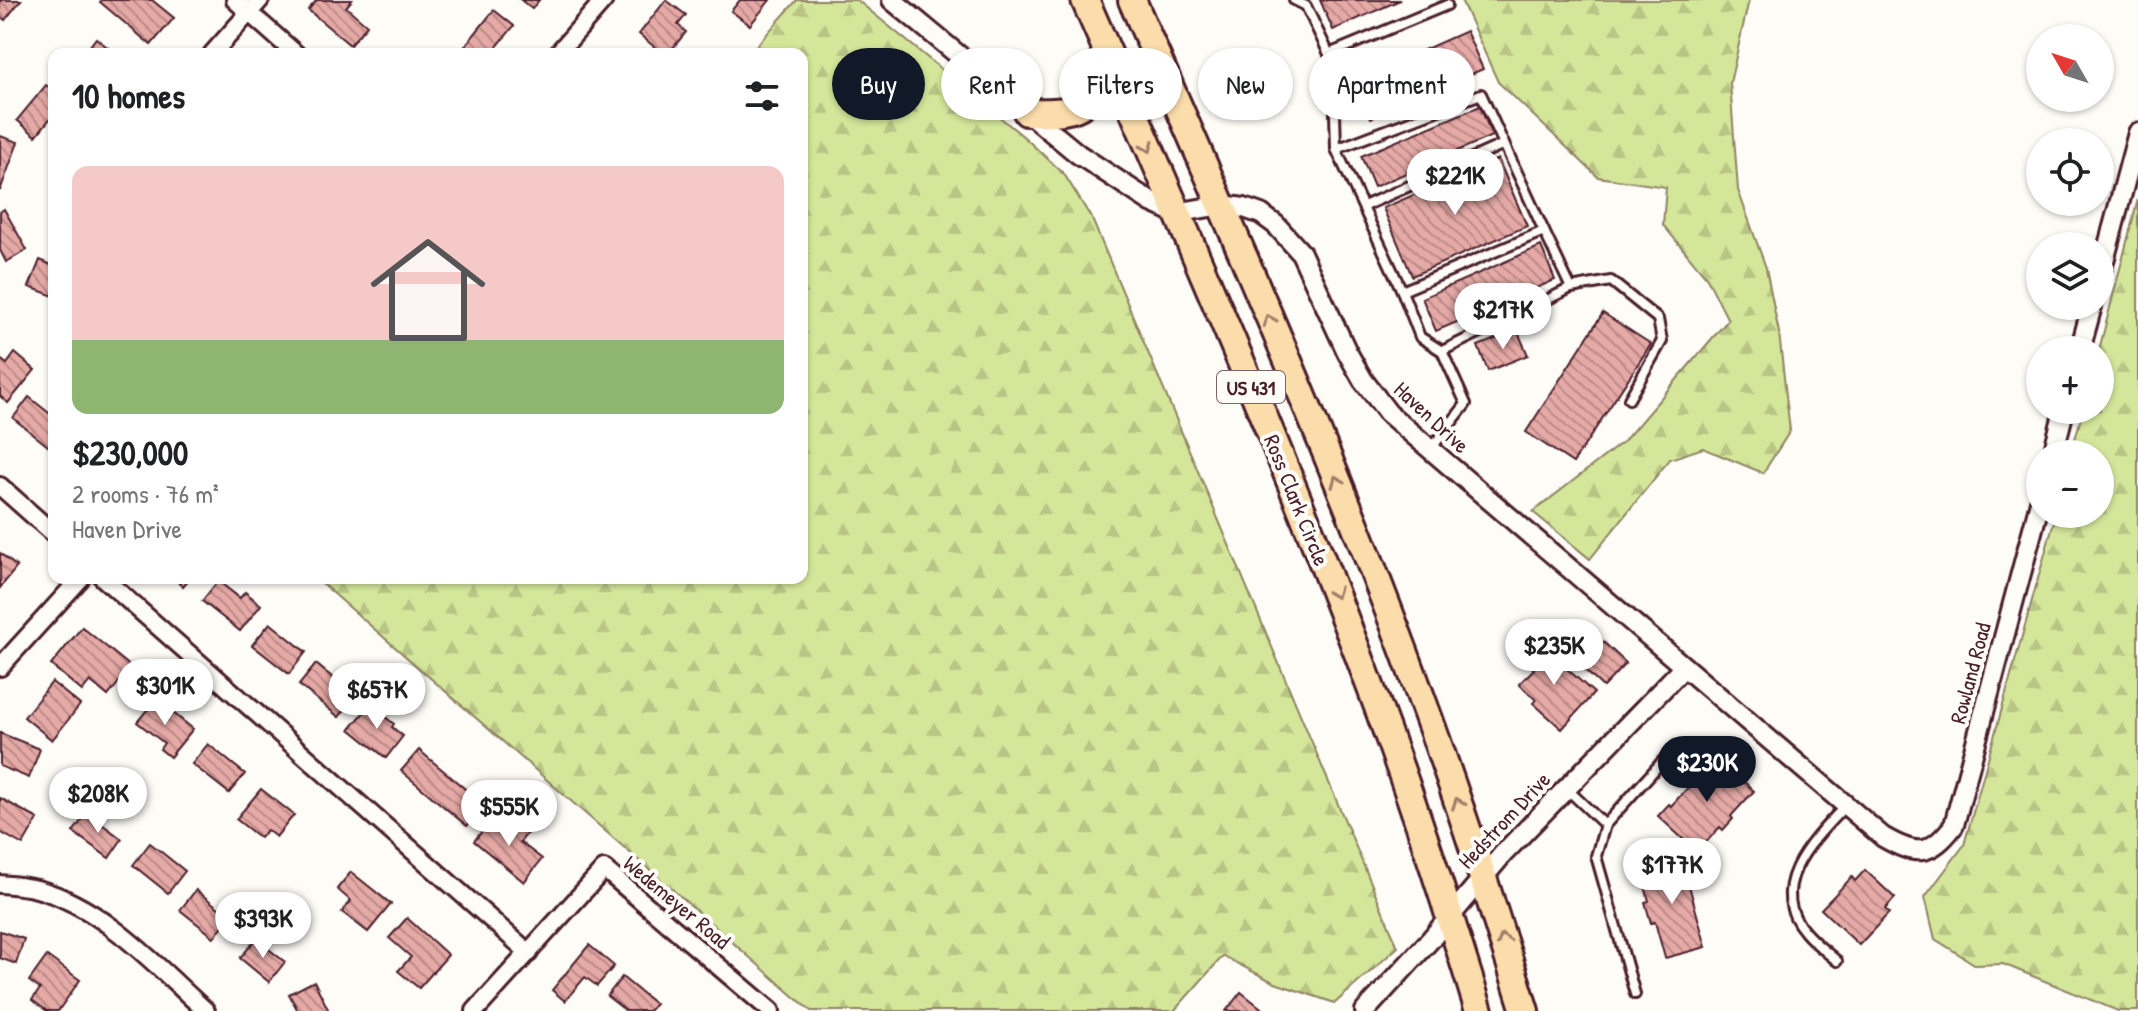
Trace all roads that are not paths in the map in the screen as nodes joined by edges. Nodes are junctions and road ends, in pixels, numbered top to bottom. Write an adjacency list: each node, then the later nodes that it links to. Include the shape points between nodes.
1 (235, 0): 8 (street)
2 (604, 0): 11 (street)
3 (892, 0): 12 (street)
4 (1085, 0): 13 (highway, Ross Clark Circle / US 431)
5 (1132, 0): 22 (highway, Ross Clark Circle / US 431)
6 (1294, 0): 14 (lane, via 1306,6)
7 (1447, 5): 15 (lane)
8 (254, 6): 9 (street); 10 (street)
9 (217, 48)
10 (291, 48)
11 (562, 48)
12 (950, 48)
13 (1106, 48)
14 (1326, 48)
15 (1343, 48)
16 (1037, 120): 24 (street, via 1114,179)
17 (1136, 120): 24 (highway, Ross Clark Circle / US 431, one-way to 24)
18 (1335, 120): 21 (lane)
19 (2138, 133): 26 (street)
20 (1504, 144): 21 (lane, via 1481,94); 23 (lane); 25 (lane)
21 (1336, 149): 23 (lane)
22 (1221, 205): 24 (street, Haven Drive); 31 (street, Haven Drive, via 1261,214 1291,239 1363,380 1388,413); 44 (highway, Ross Clark Circle / US 431, one-way to 22, via 1349,510)
23 (1364, 206): 28 (lane)
24 (1176, 213): 46 (highway, Ross Clark Circle / US 431, one-way to 46, via 1313,537 1387,729)
25 (1544, 231): 27 (lane); 28 (lane)
26 (2112, 232)
27 (1571, 288): 29 (lane); 30 (lane, via 1611,281 1658,319 1662,341)
28 (1402, 291): 29 (lane, via 1420,337)
29 (1442, 351): 31 (lane, via 1466,404)
30 (1629, 399)
31 (1430, 451): 38 (street, Haven Drive)
32 (0, 486): 34 (street)
33 (2033, 528): 43 (street, Rowland Road, via 1954,825)
34 (48, 529)
35 (76, 584): 37 (street)
36 (110, 584): 47 (street)
37 (0, 667)
38 (1684, 667): 40 (street, Hedstrom Drive); 41 (street, Haven Drive)
39 (1676, 746): 42 (lane)
40 (1566, 788): 42 (lane); 44 (street, Hedstrom Drive)
41 (1846, 805): 43 (street, Haven Drive, via 1895,844 1907,850); 48 (lane, via 1816,837 1787,889 1805,933)
42 (1605, 825): 49 (lane, via 1596,856)
43 (1932, 848)
44 (1484, 877): 46 (street, Hedstrom Drive); 55 (highway, Ross Clark Circle / US 431, one-way to 44)
45 (0, 884): 50 (street, via 37,889 78,906 114,930)
46 (1450, 917): 53 (street, Hedstrom Drive); 54 (highway, Ross Clark Circle / US 431)
47 (529, 953): 51 (street); 52 (street, Wedemeyer Road, via 604,869)
48 (1837, 961)
49 (1635, 994)
50 (206, 1011)
51 (475, 1011)
52 (771, 1011)
53 (1365, 1011)
54 (1479, 1011)
55 (1525, 1011)

